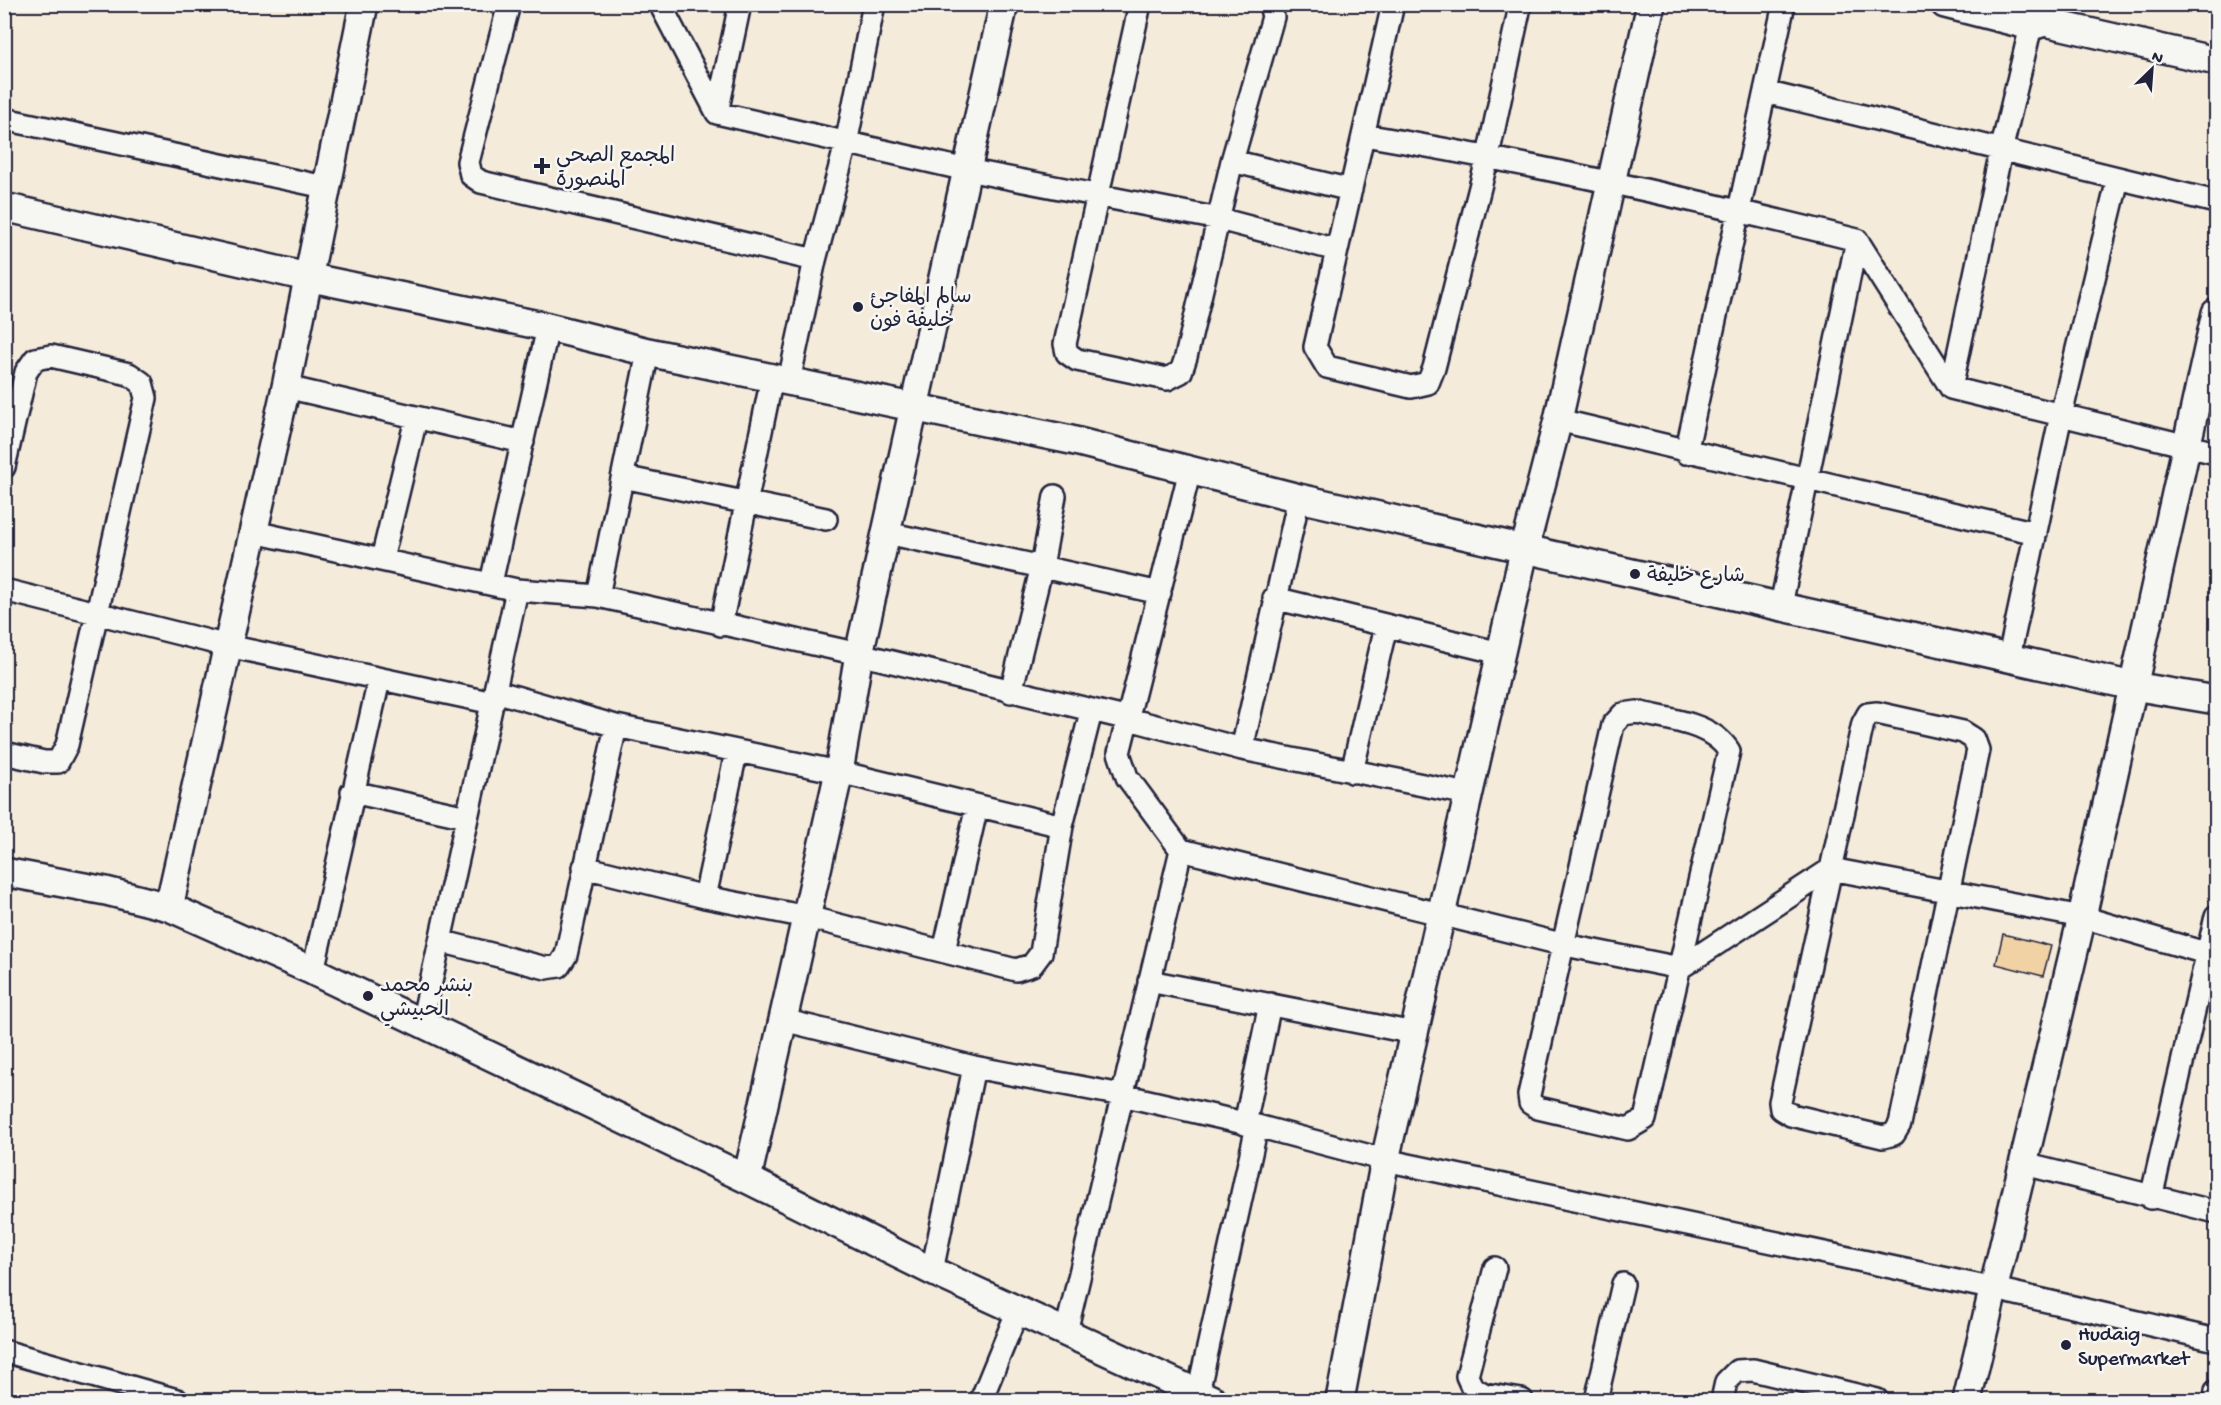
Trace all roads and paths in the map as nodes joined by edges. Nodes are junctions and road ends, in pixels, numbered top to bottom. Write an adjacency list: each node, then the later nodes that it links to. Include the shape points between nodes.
1 (364, 4): 27 (street)
2 (508, 4): 36 (street, via 468,162 471,175 481,183)
3 (660, 4): 17 (street)
4 (741, 4): 17 (street)
5 (874, 4): 20 (street)
6 (1004, 4): 24 (street)
7 (1140, 4): 29 (street)
8 (1270, 4): 23 (street, via 1274,17)
9 (1394, 4): 19 (street)
10 (1517, 4): 22 (street, via 1519,11)
11 (1651, 4): 26 (street)
12 (1784, 4): 16 (street)
13 (1945, 4): 14 (street)
14 (2042, 17): 15 (street); 21 (street)
15 (2217, 61)
16 (1765, 93): 21 (street); 32 (street)
17 (717, 112): 20 (street)
18 (4, 119): 27 (street)
19 (1364, 135): 22 (street); 28 (street)
20 (846, 144): 24 (street); 36 (street)
21 (2001, 151): 25 (street); 43 (street)
22 (1488, 156): 26 (street); 35 (street, via 1428,383 1411,387 1327,367 1320,360 1315,347)
23 (1232, 161): 28 (street); 33 (street)
24 (967, 170): 29 (street); 44 (street)
25 (2118, 179): 30 (street); 45 (street)
26 (1612, 182): 32 (street); 47 (street)
27 (325, 187): 37 (street)
28 (1351, 190): 35 (street)
29 (1098, 194): 33 (street); 33 (street, via 1065,344 1067,353 1077,360 1167,379 1181,372 1186,357)
30 (2217, 202)
31 (4, 207): 37 (street)
32 (1739, 210): 34 (street); 50 (street)
33 (1219, 219): 35 (street)
34 (1857, 240): 43 (street); 55 (street)
35 (1337, 250)
36 (815, 260): 41 (street)
37 (307, 277): 39 (street); 42 (street)
38 (2217, 313): 49 (street)
39 (548, 327): 40 (street); 48 (street)
40 (648, 352): 41 (street); 54 (street)
41 (781, 380): 44 (street); 58 (street)
42 (286, 387): 46 (street); 60 (street)
43 (1951, 388): 45 (street)
44 (916, 406): 53 (street); 61 (street)
45 (2061, 415): 49 (street); 62 (street)
46 (416, 419): 48 (street); 64 (street)
47 (1558, 420): 50 (street); 63 (street)
48 (523, 442): 66 (street)
49 (2186, 446): 51 (street); 81 (street)
50 (1686, 453): 55 (street)
51 (2217, 453)
52 (4, 467): 73 (street, via 26,372 35,359 51,356 129,374 142,383 146,398)
53 (1190, 470): 57 (street); 69 (street)
54 (623, 477): 58 (street); 70 (street)
55 (1807, 480): 62 (street); 72 (street)
56 (1055, 496): 65 (street)
57 (1299, 498): 63 (street); 71 (street)
58 (747, 503): 59 (street); 74 (street)
59 (826, 519)
60 (254, 532): 64 (street); 76 (street)
61 (887, 533): 65 (street); 78 (street)
62 (2036, 533): 79 (street)
63 (1525, 547): 72 (street); 77 (street)
64 (382, 559): 66 (street)
65 (1042, 566): 69 (street); 82 (street)
66 (491, 583): 68 (street)
67 (4, 590): 73 (street)
68 (518, 590): 70 (street); 83 (street)
69 (1160, 593): 86 (street)
70 (598, 596): 74 (street)
71 (1274, 598): 75 (street); 88 (street)
72 (1781, 605): 79 (street)
73 (97, 612): 76 (street); 89 (street, via 67,745 58,762)
74 (721, 625): 78 (street)
75 (1386, 626): 77 (street); 92 (street)
76 (228, 646): 80 (street); 104 (street)
77 (1500, 653): 94 (street)
78 (859, 654): 82 (street); 91 (street)
79 (2009, 657): 81 (street)
80 (379, 680): 83 (street); 93 (street)
81 (2133, 686): 84 (street); 108 (street)
82 (1011, 692): 85 (street)
83 (494, 697): 87 (street); 96 (street)
84 (2217, 700)
85 (1091, 712): 86 (street); 97 (street)
86 (1130, 719): 88 (street); 98 (street, via 1119,753 1127,777)
87 (616, 726): 90 (street); 99 (street)
88 (1242, 749): 92 (street)
89 (4, 753)
90 (736, 753): 91 (street); 103 (street)
91 (839, 772): 95 (street); 107 (street)
92 (1352, 772): 94 (street)
93 (352, 792): 96 (street); 114 (street)
94 (1468, 794): 105 (street)
95 (977, 806): 97 (street); 111 (street)
96 (467, 818): 109 (street)
97 (1062, 825): 111 (street, via 1041,952 1032,965 1016,970)
98 (1181, 850): 105 (street); 115 (street)
99 (584, 867): 103 (street); 109 (street, via 566,955 559,966 546,968)
100 (1831, 869): 102 (street); 102 (street, via 1863,723 1868,714 1877,713 1963,732 1974,739 1978,750); 102 (street, via 1781,1109 1791,1115 1882,1137 1894,1134 1900,1125); 113 (street)
101 (4, 872): 104 (street)
102 (1946, 892): 108 (street)
103 (705, 897): 107 (street)
104 (169, 907): 114 (street)
105 (1443, 915): 110 (street); 119 (street)
106 (2217, 916): 112 (street)
107 (807, 917): 111 (street); 117 (street)
108 (2082, 917): 112 (street); 124 (street)
109 (440, 941): 118 (street)
110 (1565, 945): 113 (street); 113 (street, via 1530,1104 1628,1130 1645,1119); 113 (street, via 1613,725 1623,714 1637,712 1710,731 1721,738 1729,751)
111 (944, 951)
112 (2212, 955): 126 (street)
113 (1680, 968)
114 (313, 971): 118 (street)
115 (1149, 981): 116 (street); 121 (street)
116 (1270, 1004): 119 (street); 122 (street)
117 (783, 1020): 120 (street); 125 (street)
118 (422, 1023): 125 (street)
119 (1414, 1033): 123 (street)
120 (974, 1067): 121 (street); 129 (street)
121 (1122, 1095): 122 (street); 133 (street)
122 (1251, 1125): 123 (street); 138 (street)
123 (1385, 1160): 131 (street); 141 (street)
124 (2024, 1164): 126 (street); 131 (street)
125 (747, 1179): 129 (street)
126 (2151, 1198): 127 (street)
127 (2217, 1212)
128 (1495, 1268): 142 (street, via 1467,1376 1472,1388 1484,1394)
129 (932, 1271): 132 (street)
130 (1623, 1284): 143 (street)
131 (1995, 1290): 134 (street); 146 (street)
132 (1018, 1310): 133 (street); 140 (street)
133 (1066, 1332): 138 (street)
134 (2217, 1340)
135 (4, 1351): 139 (street)
136 (2217, 1391): 147 (street)
137 (1830, 1395): 144 (street, via 1753,1370 1737,1371 1726,1382); 145 (street)
138 (1206, 1397)
139 (177, 1401)
140 (981, 1401)
141 (1340, 1401)
142 (1522, 1401)
143 (1596, 1401)
144 (1722, 1401)
145 (1877, 1401)
146 (1967, 1401)
147 (2215, 1401)

